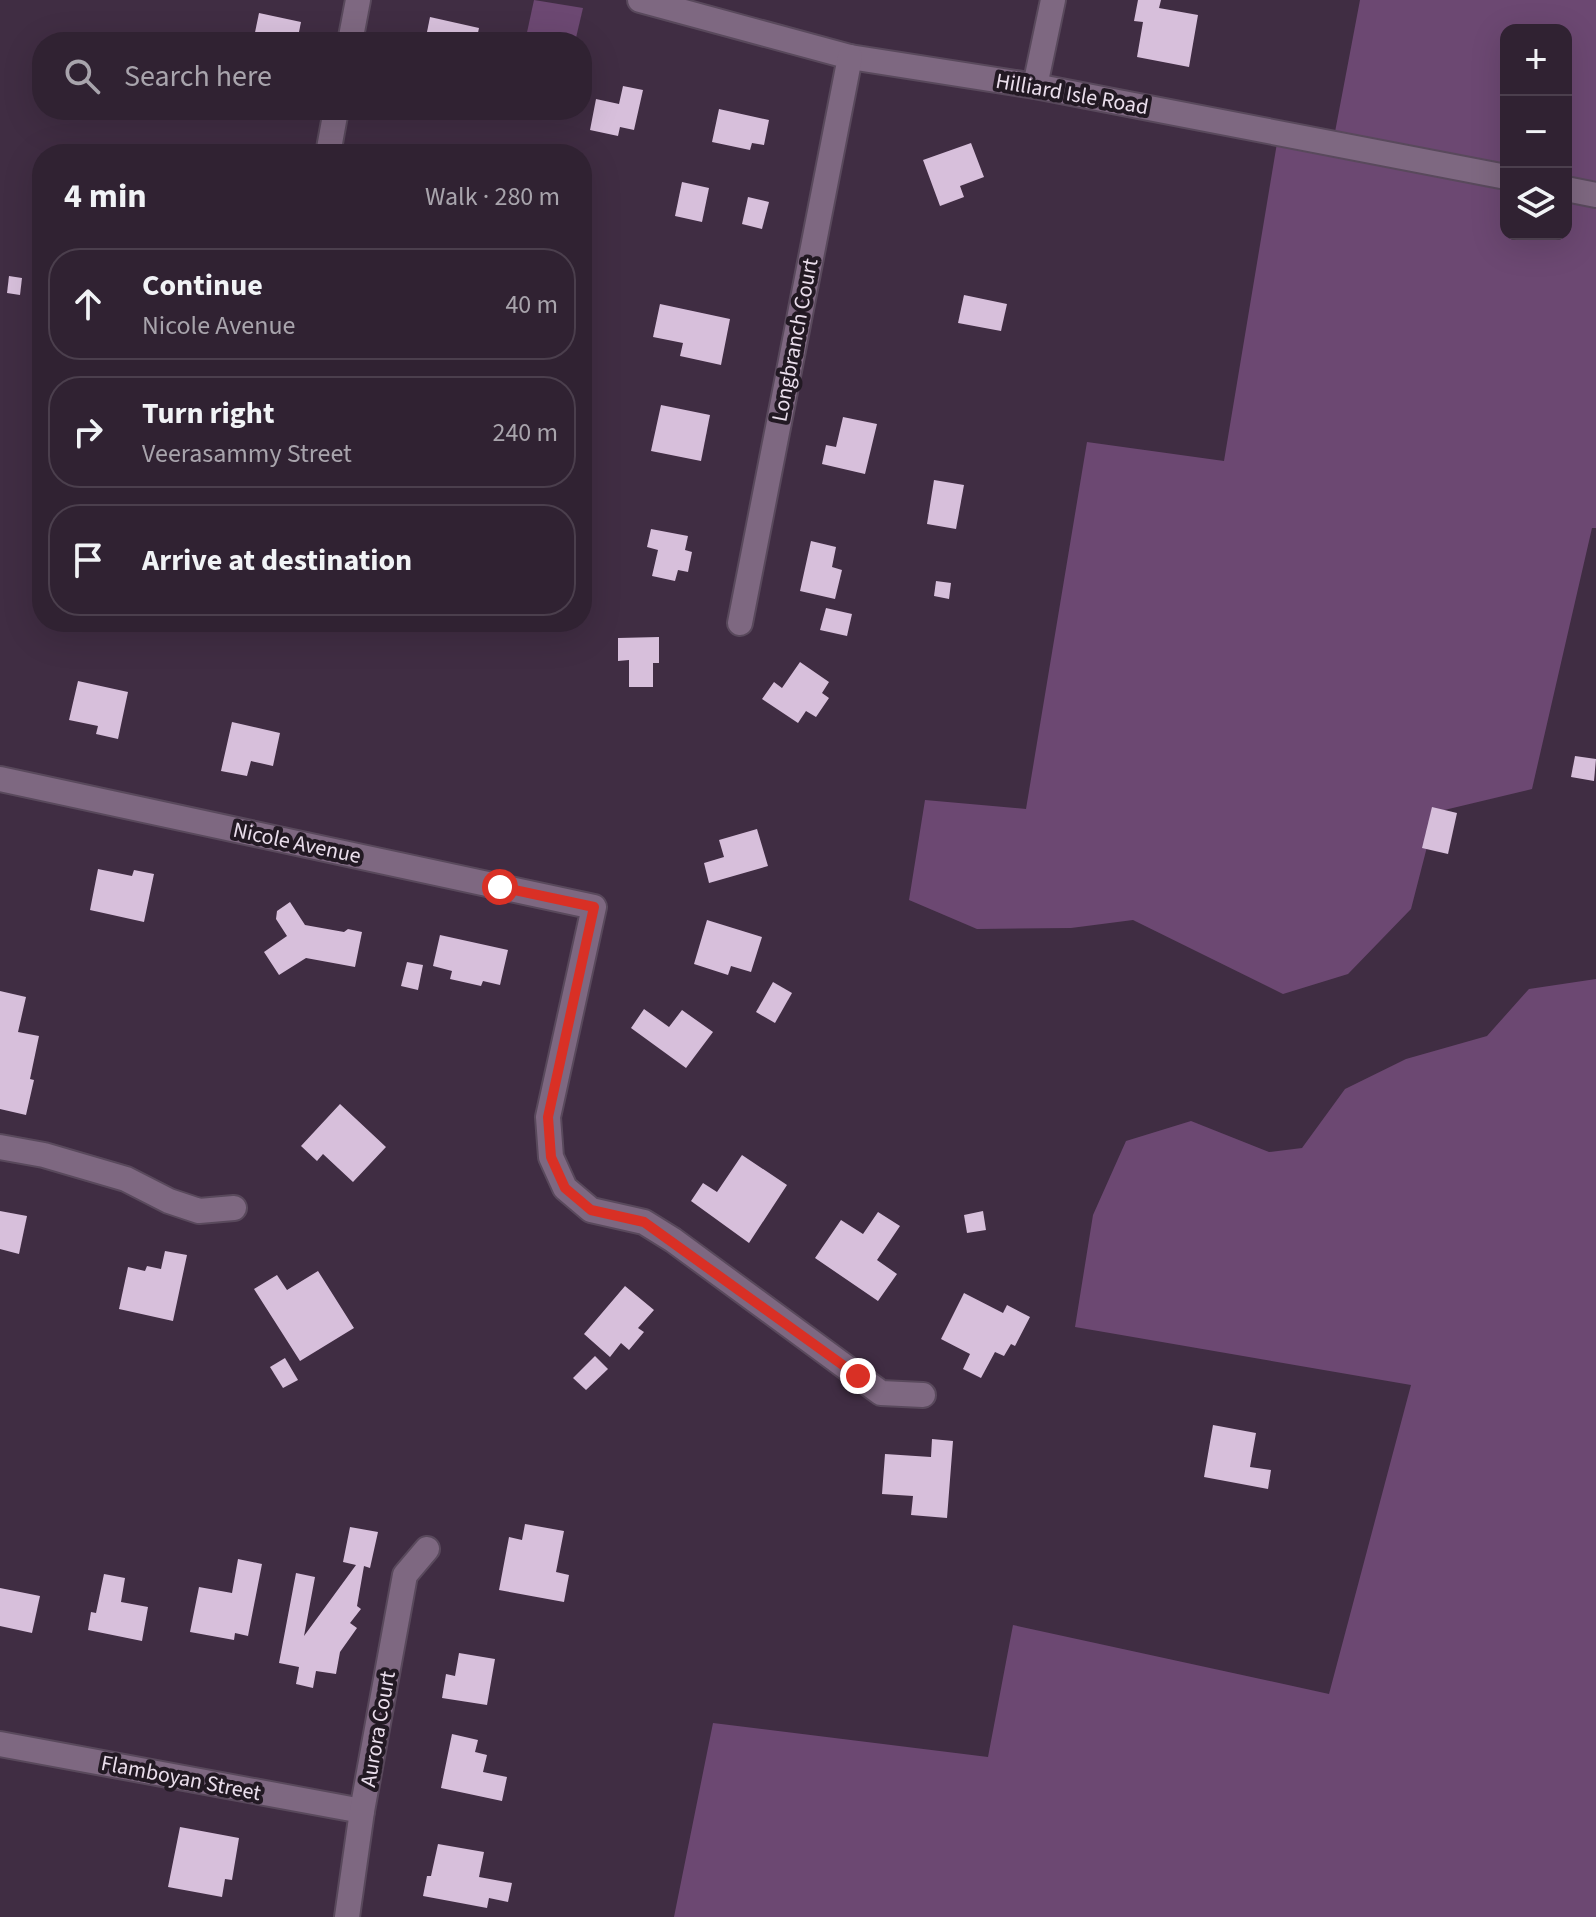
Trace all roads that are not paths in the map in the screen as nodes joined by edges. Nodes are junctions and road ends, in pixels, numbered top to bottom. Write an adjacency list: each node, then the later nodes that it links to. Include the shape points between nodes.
1 (358, 0): 4 (street)
2 (640, 0): 5 (street, Hilliard Isle Road)
3 (1053, 0): 6 (street)
4 (352, 32)
5 (850, 57): 6 (street, Hilliard Isle Road); 12 (street, Longbranch Court)
6 (1035, 86): 9 (street, Hilliard Isle Road)
7 (334, 120): 8 (street)
8 (330, 144)
9 (1500, 176)
10 (1572, 190): 11 (street)
11 (1596, 195)
12 (740, 623)
13 (0, 779): 16 (street, Nicole Avenue, via 594,907 548,1117 551,1157 565,1188 591,1210 644,1222 673,1240 881,1393)
14 (0, 1147): 15 (street, via 126,1179 199,1211)
15 (234, 1208)
16 (923, 1395)
17 (427, 1549): 19 (street, Aurora Court, via 405,1575)
18 (0, 1744): 19 (street, Flamboyan Street)
19 (362, 1811): 20 (street, Aurora Court)
20 (347, 1917)

